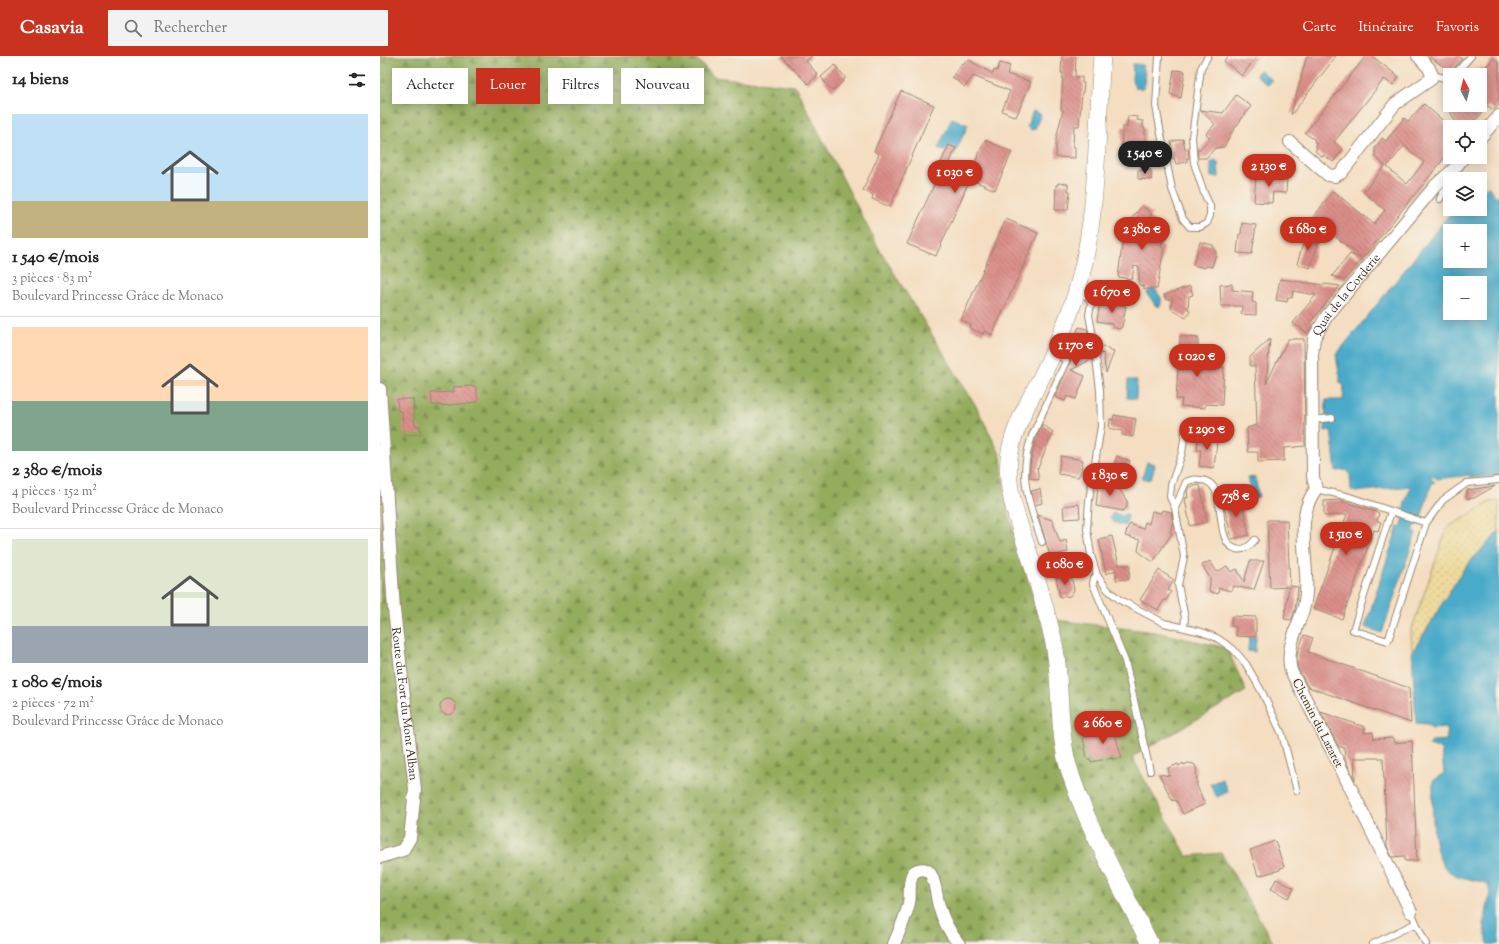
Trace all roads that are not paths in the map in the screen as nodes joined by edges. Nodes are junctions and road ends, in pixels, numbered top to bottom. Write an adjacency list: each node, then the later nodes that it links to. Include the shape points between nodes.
1 (1102, 56): 15 (main road, via 1088,250)
2 (1159, 56): 3 (lane, via 1156,106 1172,189 1183,219 1190,226 1200,227 1207,223 1210,206 1194,163 1192,137 1202,68)
3 (1208, 56)
4 (1418, 56): 7 (street)
5 (1470, 56): 6 (lane)
6 (1460, 68)
7 (1432, 75): 8 (lane); 11 (street, via 1426,83 1395,104 1341,173 1335,176 1328,175)
8 (1443, 78)
9 (1499, 116): 10 (street)
10 (1487, 130)
11 (1290, 142)
12 (1443, 182): 19 (street, Quai de la Corderie, via 1436,185 1326,317 1314,338)
13 (1443, 193): 14 (lane, via 1440,199)
14 (1443, 197)
15 (1076, 294): 16 (main road); 28 (lane, via 1088,296 1091,304 1089,315 1100,390 1102,426 1089,500 1087,529)
16 (1055, 351): 27 (lane, via 1066,361 1028,447 1025,463 1028,500); 36 (main road, via 1013,439 1009,463 1010,488 1052,631 1063,739 1074,784 1088,820)
17 (380, 388): 32 (street, Route du Fort du Mont Alban, via 394,610 415,789 410,838 403,850)
18 (1332, 418): 19 (lane)
19 (1312, 420): 22 (street, Quai de la Corderie, via 1313,477)
20 (1186, 425): 23 (lane, via 1182,453 1171,485 1170,496)
21 (1499, 480): 25 (lane, via 1467,483 1443,500)
22 (1316, 489): 24 (lane, via 1350,497); 33 (street, Chemin du Lazaret, via 1310,496 1304,520 1307,590 1289,650 1291,671)
23 (1175, 508): 26 (lane, via 1186,482 1192,479 1204,480 1211,483 1217,494 1225,540 1231,548 1239,550 1249,547); 29 (lane, via 1184,557 1178,585 1185,618)
24 (1391, 512): 25 (lane); 25 (lane, via 1353,630 1388,641)
25 (1424, 522)
26 (1255, 540)
27 (1042, 542)
28 (1097, 575): 29 (lane, via 1108,590 1120,600 1164,623); 30 (lane, via 1093,584 1125,661)
29 (1184, 628): 31 (lane, via 1217,638 1233,649 1246,664 1282,734)
30 (1150, 771)
31 (1297, 791)
32 (380, 857)
33 (1413, 917): 37 (lane); 38 (lane, Chemin du Lazaret)
34 (894, 944): 35 (street, via 909,903 912,874 924,869 933,882 939,908 951,934)
35 (960, 944)
36 (1150, 944)
37 (1373, 944)
38 (1426, 944)

